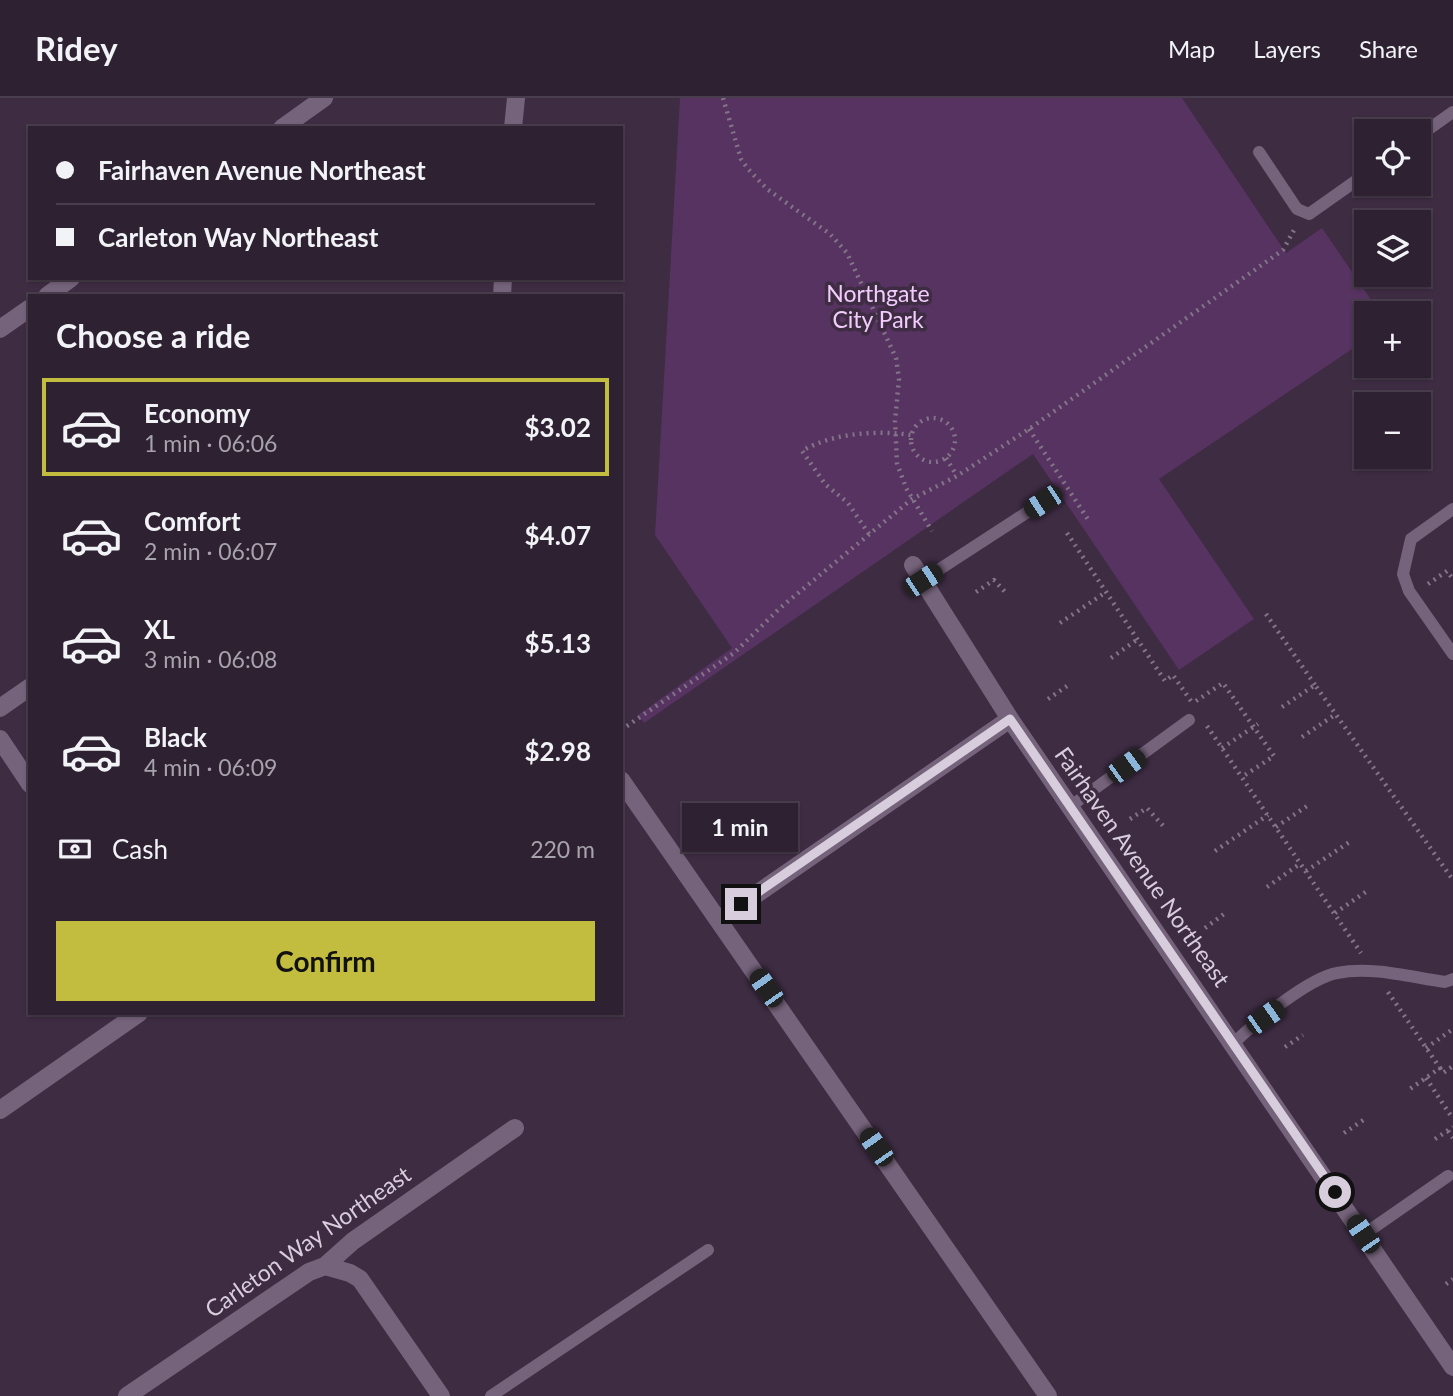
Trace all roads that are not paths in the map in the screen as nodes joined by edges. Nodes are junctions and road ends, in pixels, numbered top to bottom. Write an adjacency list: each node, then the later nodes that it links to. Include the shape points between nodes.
1 (324, 98): 4 (street)
2 (516, 98): 5 (street)
3 (1453, 112): 6 (lane)
4 (285, 126)
5 (513, 126)
6 (1431, 128)
7 (1259, 152): 8 (lane, via 1303,214)
8 (1354, 182)
9 (68, 280): 10 (street)
10 (50, 294)
11 (28, 309): 12 (street)
12 (0, 329)
13 (1043, 502): 15 (lane)
14 (1453, 509): 16 (lane, via 1411,539 1403,574 1409,591)
15 (918, 573): 20 (street, Fairhaven Avenue Northeast)
16 (1453, 654)
17 (28, 688): 18 (street)
18 (0, 708)
19 (1195, 717): 24 (lane)
20 (1010, 719): 24 (street, Fairhaven Avenue Northeast); 25 (street)
21 (0, 739): 22 (street)
22 (28, 781)
23 (623, 783): 25 (street)
24 (1071, 806): 28 (street, Fairhaven Avenue Northeast)
25 (719, 920): 39 (street)
26 (1453, 979): 28 (lane, via 1445,982 1357,970 1333,973 1253,1025)
27 (136, 1015): 29 (street)
28 (1234, 1043): 32 (street, Fairhaven Avenue Northeast)
29 (0, 1110)
30 (515, 1128): 34 (street, Carleton Way Northeast, via 353,1241)
31 (1448, 1176): 32 (lane)
32 (1363, 1234): 35 (street, Fairhaven Avenue Northeast)
33 (708, 1250): 38 (lane)
34 (325, 1266): 36 (street, Carleton Way Northeast, via 309,1272); 37 (street, via 360,1279)
35 (1453, 1367)
36 (127, 1396)
37 (441, 1396)
38 (492, 1396)
39 (1048, 1396)

